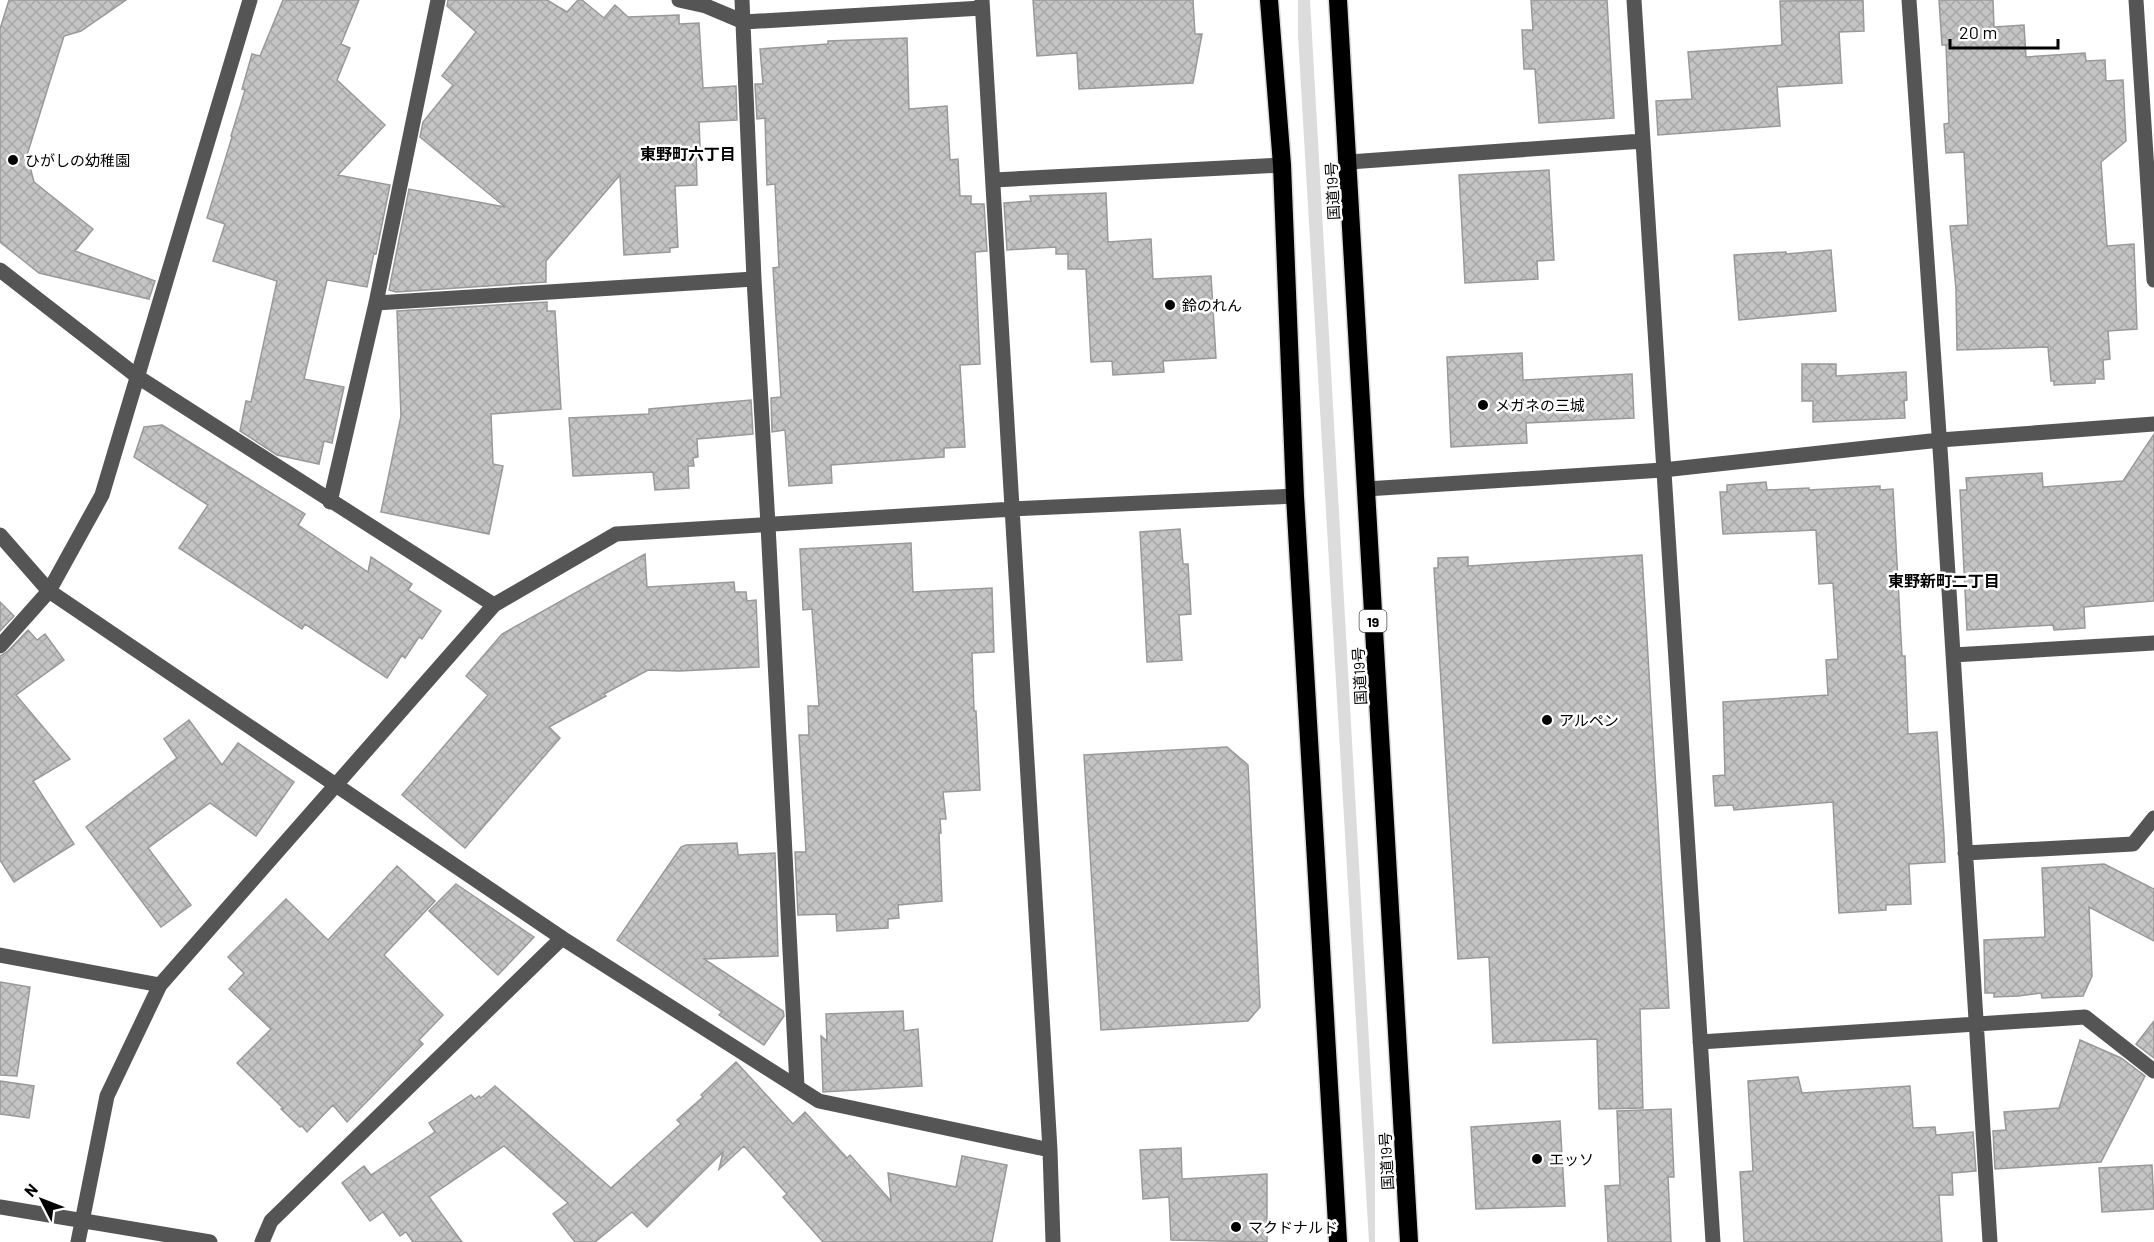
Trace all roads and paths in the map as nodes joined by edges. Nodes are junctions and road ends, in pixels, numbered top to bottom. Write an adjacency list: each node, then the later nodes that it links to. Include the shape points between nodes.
1 (250, 0): 20 (street)
2 (438, 0): 19 (street)
3 (679, 0): 11 (street)
4 (742, 0): 11 (street)
5 (1269, 0): 14 (highway)
6 (1338, 0): 13 (highway, 国道19号 / 19)
7 (1634, 0): 12 (street)
8 (1909, 0): 22 (street)
9 (2136, 0): 18 (street)
10 (982, 4): 11 (street); 15 (street)
11 (744, 22): 17 (street)
12 (1643, 141): 13 (street); 23 (street)
13 (1349, 162): 24 (highway, 国道19号 / 19)
14 (1282, 165): 15 (street); 25 (highway)
15 (994, 180): 27 (street)
16 (0, 270): 20 (street)
17 (754, 279): 19 (street); 28 (street)
18 (2154, 280)
19 (376, 303): 26 (street)
20 (138, 377): 26 (street); 30 (street, via 102,495)
21 (2154, 424): 22 (street)
22 (1940, 440): 23 (street); 34 (street)
23 (1663, 470): 24 (street); 42 (street)
24 (1366, 489): 53 (highway, 国道19号 / 19)
25 (1295, 496): 27 (street); 52 (highway)
26 (330, 502): 31 (street)
27 (1013, 509): 28 (street); 45 (street)
28 (768, 525): 31 (street, via 616,534); 44 (street)
29 (0, 535): 30 (street)
30 (49, 591): 33 (street); 35 (street)
31 (494, 605): 35 (street)
32 (2154, 643): 34 (street)
33 (0, 646)
34 (1953, 655): 37 (street)
35 (336, 784): 38 (street); 40 (street)
36 (2154, 818): 37 (street, via 2133,844)
37 (1965, 853): 41 (street)
38 (562, 938): 44 (street); 50 (street, via 271,1221)
39 (0, 955): 40 (street)
40 (160, 985): 47 (street, via 107,1096)
41 (1976, 1024): 42 (street); 43 (street, via 2085,1017); 55 (street)
42 (1700, 1042): 54 (street)
43 (2154, 1071)
44 (796, 1086): 45 (street, via 819,1101)
45 (1050, 1149): 51 (street)
46 (0, 1207): 47 (street)
47 (82, 1220): 48 (street); 49 (street)
48 (78, 1242)
49 (210, 1242)
50 (262, 1242)
51 (1053, 1242)
52 (1338, 1242)
53 (1409, 1242)
54 (1713, 1242)
55 (1989, 1242)

